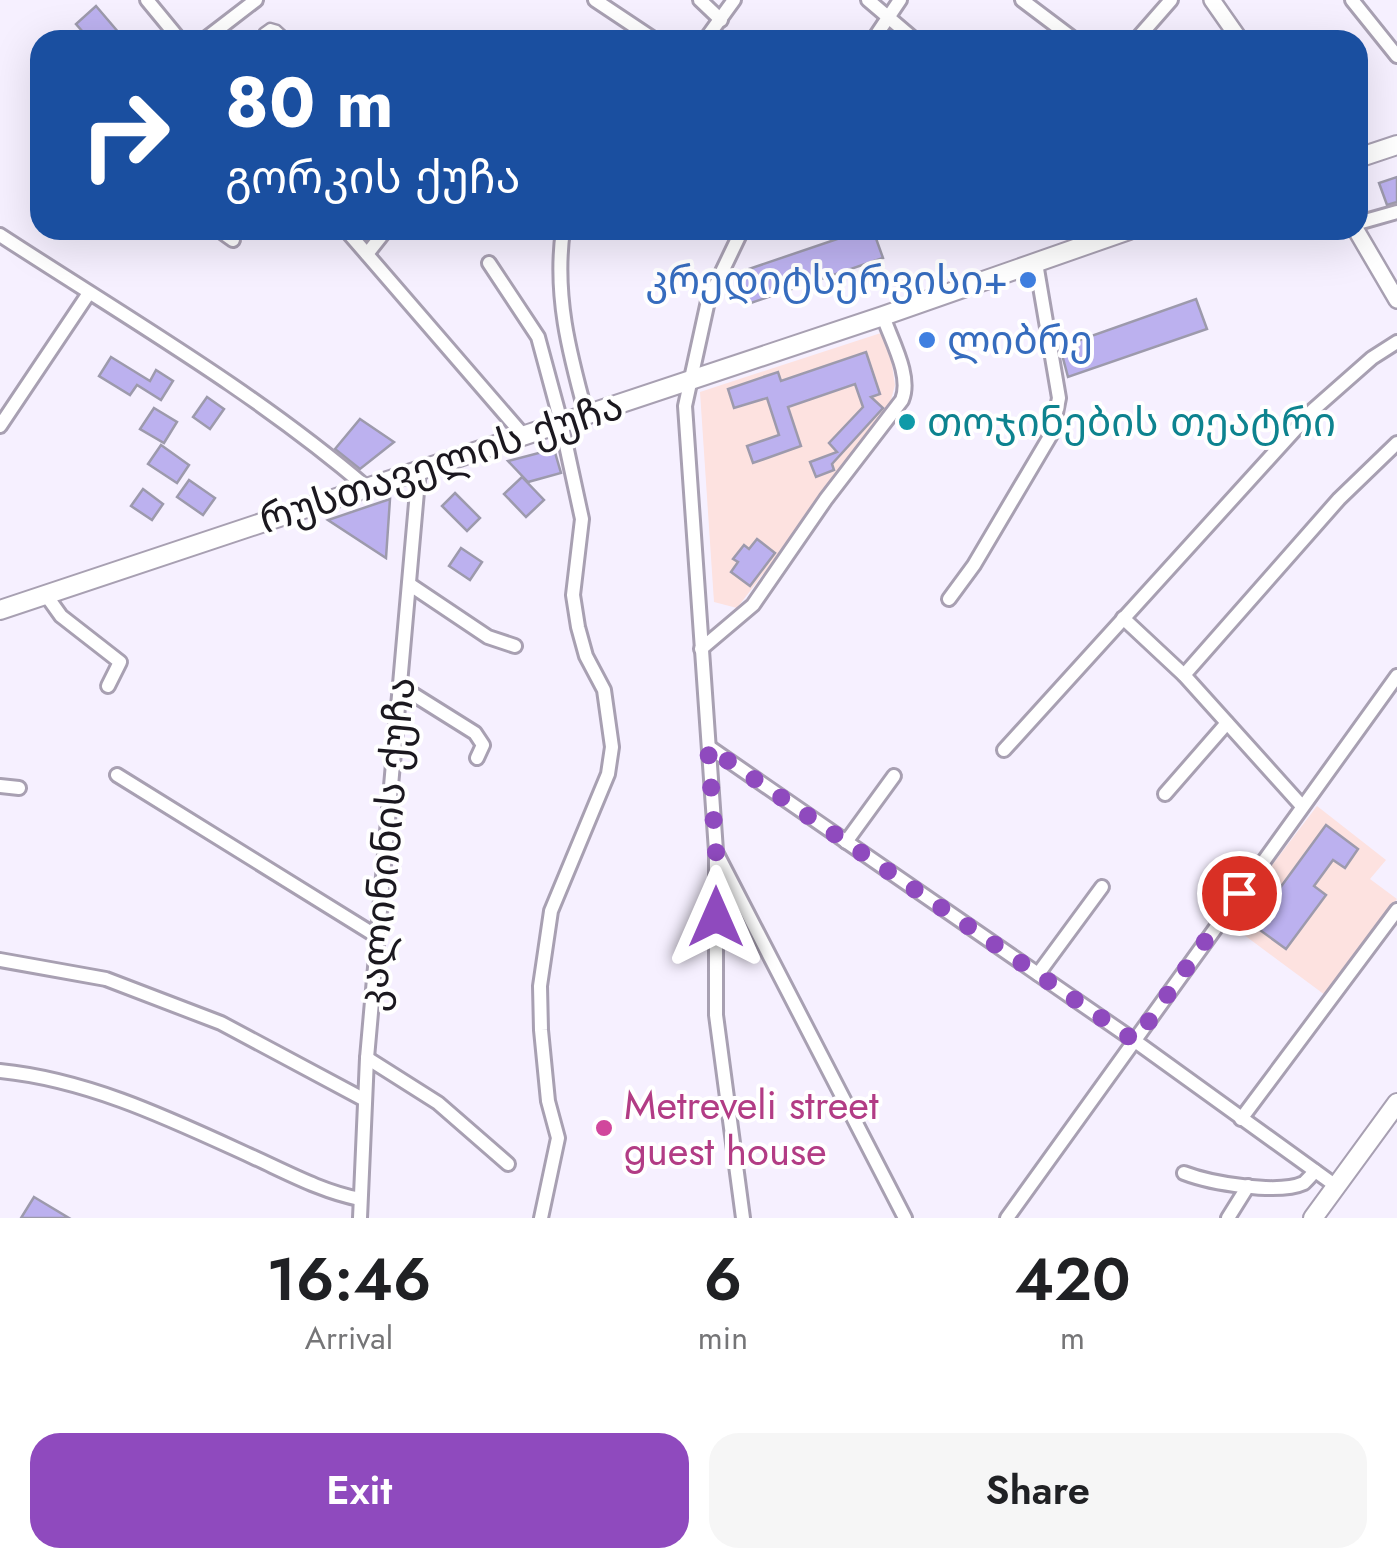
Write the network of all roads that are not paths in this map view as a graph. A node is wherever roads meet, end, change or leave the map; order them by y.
1 (147, 0) edge
2 (256, 0) edge
3 (595, 0) edge
4 (700, 0) edge
5 (734, 0) edge
6 (868, 0) edge
7 (900, 0) edge
8 (1022, 0) edge
9 (1171, 0) edge
10 (1212, 0) edge
11 (1352, 0) edge
12 (888, 18) junction
13 (721, 20) junction
14 (172, 30) edge
15 (217, 30) edge
16 (640, 30) edge
17 (713, 30) edge
18 (880, 30) edge
19 (903, 30) edge
20 (1062, 30) edge
21 (1145, 30) edge
22 (1232, 30) edge
23 (1397, 56) edge
24 (1397, 145) edge
25 (1368, 155) edge
26 (1397, 212) edge
27 (1368, 223) edge
28 (0, 235) edge
29 (357, 240) edge
30 (378, 240) edge
31 (563, 240) edge
32 (737, 240) edge
33 (1097, 240) edge
34 (1364, 240) edge
35 (367, 254) junction
36 (488, 263) dead end
37 (1036, 263) junction
38 (89, 293) junction
39 (1397, 300) edge
40 (884, 316) junction
41 (1397, 342) edge
42 (688, 380) junction
43 (586, 414) junction
44 (561, 422) junction
45 (0, 426) edge
46 (522, 434) junction
47 (1397, 443) edge
48 (418, 470) junction
49 (366, 487) junction
50 (408, 584) junction
51 (46, 594) junction
52 (949, 599) dead end
53 (0, 610) edge
54 (1123, 618) junction
55 (515, 646) dead end
56 (701, 649) junction
57 (1184, 675) junction
58 (1397, 676) edge
59 (108, 686) dead end
60 (400, 686) junction
61 (1227, 722) junction
62 (708, 747) junction
63 (1004, 750) dead end
64 (477, 758) dead end
65 (118, 775) dead end
66 (894, 776) dead end
67 (0, 786) edge
68 (19, 788) dead end
69 (1165, 794) dead end
70 (1302, 805) junction
71 (846, 842) junction
72 (716, 851) junction
73 (1102, 887) dead end
74 (1397, 910) edge
75 (378, 936) junction
76 (0, 960) edge
77 (1038, 974) junction
78 (1135, 1041) junction
79 (367, 1058) junction
80 (0, 1071) edge
81 (365, 1100) junction
82 (1397, 1102) edge
83 (1241, 1120) junction
84 (508, 1164) dead end
85 (1315, 1171) junction
86 (1184, 1173) dead end
87 (1248, 1186) junction
88 (1336, 1186) junction
89 (360, 1200) junction
90 (1315, 1217) edge
91 (360, 1218) edge
92 (540, 1218) edge
93 (743, 1218) edge
94 (905, 1218) edge
95 (1007, 1218) edge
96 (1228, 1218) edge

1 - 14 street
2 - 15 street
3 - 16 street
4 - 13 street
5 - 13 street
6 - 12 street
7 - 12 street
8 - 20 street
9 - 21 street
10 - 22 street
11 - 23 street
12 - 18 street
12 - 19 street
13 - 17 street
24 - 25 main road
26 - 27 street
28 - 38 street
29 - 35 street
30 - 35 street
31 - 43 street
32 - 42 street
33 - 37 main road, რუსთაველის ქუჩა
34 - 39 street
35 - 46 street
36 - 44 street
37 - 40 main road, რუსთაველის ქუჩა
37 - 52 street
38 - 45 street
38 - 49 street
40 - 42 main road, რუსთაველის ქუჩა
40 - 56 street
41 - 54 street
42 - 43 main road, რუსთაველის ქუჩა
42 - 56 street
43 - 44 main road, რუსთაველის ქუჩა
44 - 46 main road, რუსთაველის ქუჩა
44 - 92 street
46 - 48 main road, რუსთაველის ქუჩა
47 - 57 street
48 - 49 main road, რუსთაველის ქუჩა
48 - 50 street, კალინინის ქუჩა
49 - 51 main road, რუსთაველის ქუჩა
50 - 55 street
50 - 60 street, კალინინის ქუჩა
51 - 53 main road, რუსთაველის ქუჩა
51 - 59 street
54 - 57 street
54 - 63 street
56 - 62 street
57 - 61 street
58 - 70 street
60 - 64 street
60 - 75 street, კალინინის ქუჩა
61 - 69 street
61 - 70 street
62 - 71 street
62 - 72 street
65 - 75 street
66 - 71 street
67 - 68 street
70 - 78 street
71 - 77 street
72 - 93 street
72 - 94 street
73 - 77 street
74 - 83 street
75 - 79 street, კალინინის ქუჩა
76 - 81 street
77 - 78 street
78 - 83 street
78 - 95 street
79 - 81 street, კალინინის ქუჩა
79 - 84 street
80 - 89 street
81 - 89 street, კალინინის ქუჩა
82 - 88 main road
83 - 85 street
85 - 87 street
85 - 88 street
86 - 87 street
87 - 96 street
88 - 90 main road
89 - 91 street, კალინინის ქუჩა

